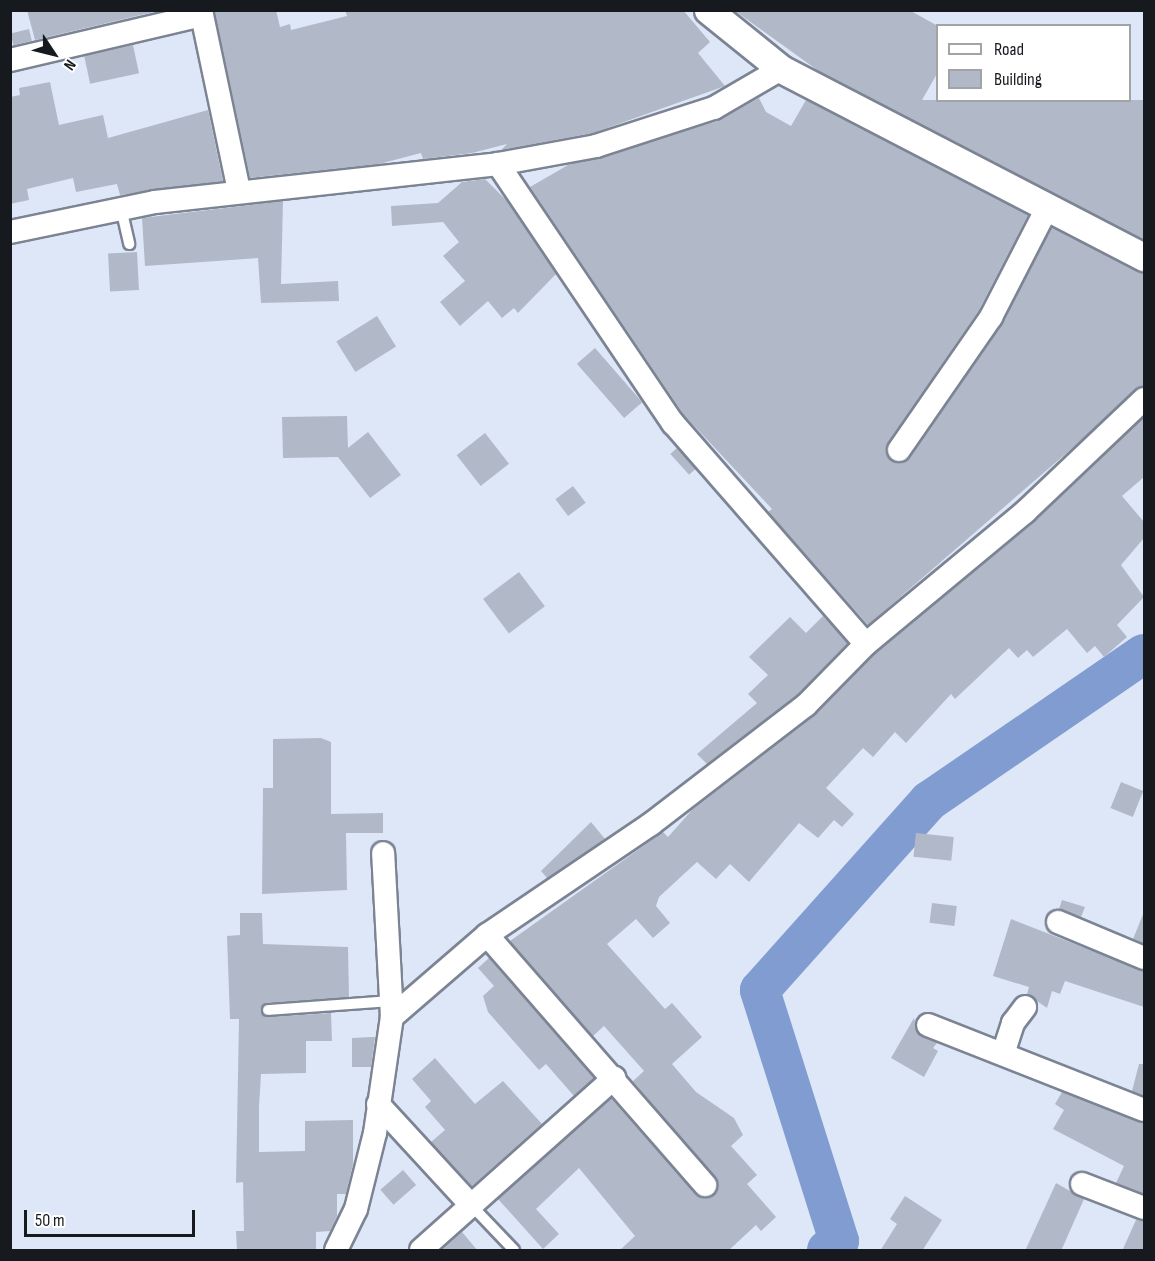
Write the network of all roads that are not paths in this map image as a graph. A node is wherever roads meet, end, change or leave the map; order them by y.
1 (708, 10) edge
2 (211, 13) edge
3 (10, 60) edge
4 (782, 69) junction
5 (498, 164) junction
6 (239, 191) junction
7 (121, 208) junction
8 (1046, 210) junction
9 (10, 232) edge
10 (129, 244) dead end
11 (1144, 258) edge
12 (1144, 399) edge
13 (898, 450) dead end
14 (866, 644) junction
15 (383, 853) dead end
16 (1058, 922) dead end
17 (487, 935) junction
18 (1144, 958) edge
19 (1025, 1007) dead end
20 (391, 1009) junction
21 (268, 1010) dead end
22 (928, 1025) dead end
23 (1003, 1054) junction
24 (614, 1078) junction
25 (378, 1104) junction
26 (1144, 1110) edge
27 (1082, 1184) dead end
28 (705, 1185) dead end
29 (469, 1203) junction
30 (1144, 1208) edge
31 (336, 1251) edge
32 (420, 1251) edge
33 (514, 1251) edge

1 - 4 street
2 - 3 street
2 - 6 street
4 - 5 street
4 - 8 street
5 - 6 street
5 - 14 street
6 - 7 street
7 - 9 street
7 - 10 lane
8 - 11 street
8 - 13 street
12 - 14 street
14 - 17 street
15 - 20 street
16 - 18 street
17 - 20 street
17 - 24 street
19 - 23 street
20 - 21 lane
20 - 25 street
22 - 23 street
23 - 26 street
24 - 28 street
24 - 29 street
25 - 29 street
25 - 31 street
27 - 30 street
29 - 32 street
29 - 33 lane

